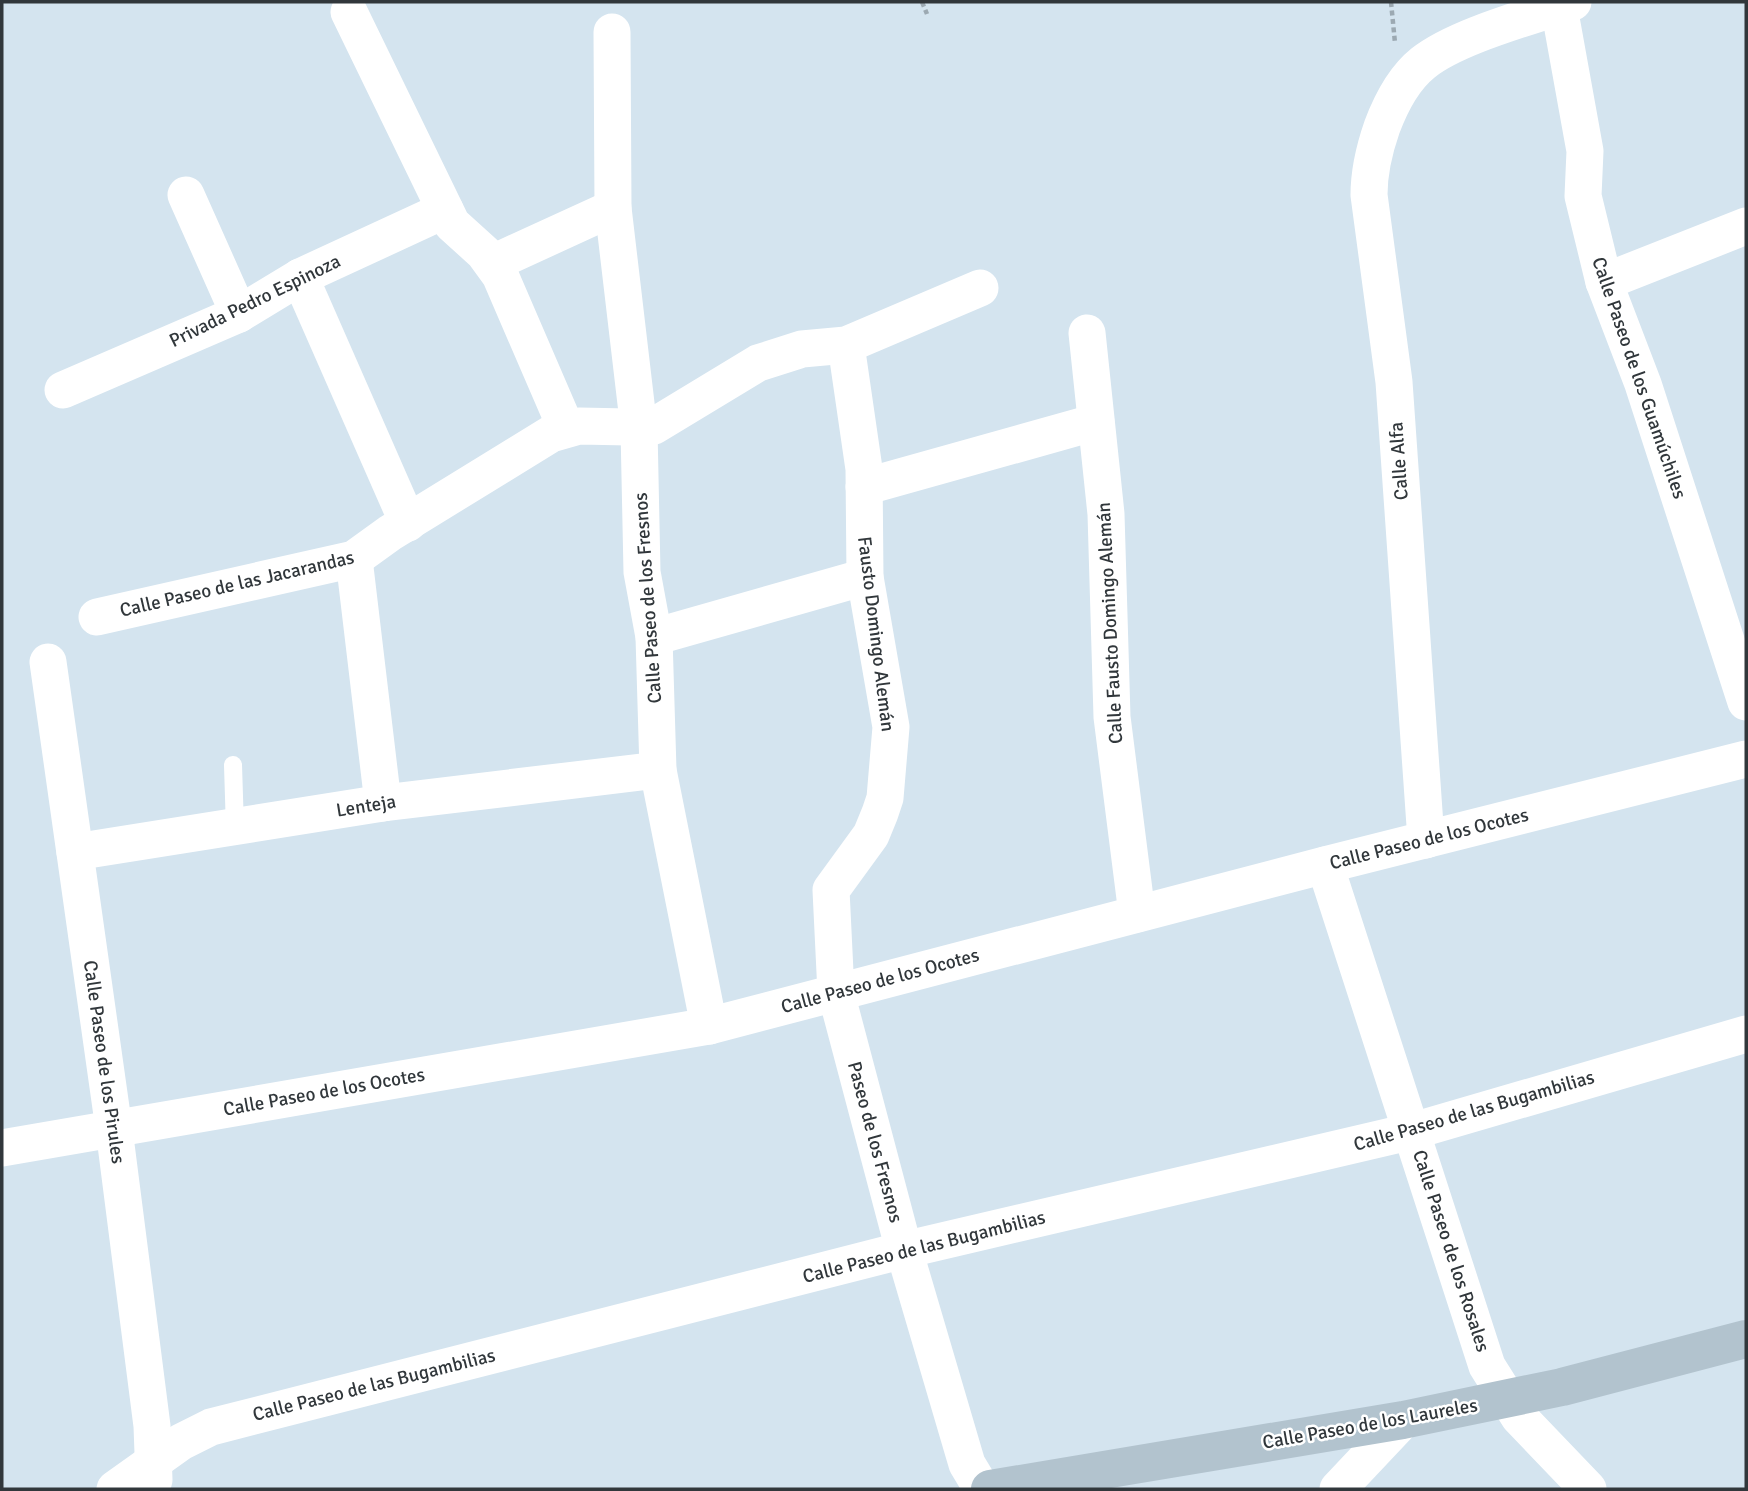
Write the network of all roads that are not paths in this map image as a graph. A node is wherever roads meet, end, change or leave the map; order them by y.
1 (1566, 4) edge
2 (349, 12) dead end
3 (612, 32) dead end
4 (186, 195) dead end
5 (613, 208) junction
6 (445, 210) junction
7 (1746, 226) edge
8 (493, 263) junction
9 (300, 277) junction
10 (1604, 282) junction
11 (981, 288) dead end
12 (239, 314) junction
13 (1087, 333) dead end
14 (846, 345) junction
15 (63, 390) dead end
16 (1096, 422) junction
17 (566, 428) junction
18 (639, 429) junction
19 (864, 487) junction
20 (408, 523) junction
21 (354, 559) junction
22 (865, 577) junction
23 (97, 617) dead end
24 (654, 638) junction
25 (48, 662) dead end
26 (1746, 702) edge
27 (1746, 759) edge
28 (233, 765) dead end
29 (658, 770) junction
30 (383, 803) junction
31 (235, 829) junction
32 (1426, 840) junction
33 (75, 852) junction
34 (1325, 864) junction
35 (1137, 914) junction
36 (836, 993) junction
37 (709, 1026) junction
38 (1746, 1034) edge
39 (114, 1129) junction
40 (1413, 1131) junction
41 (2, 1148) edge
42 (904, 1250) junction
43 (1746, 1339) edge
44 (1506, 1399) junction
45 (1403, 1420) junction
46 (154, 1476) edge
47 (115, 1489) edge
48 (982, 1489) edge
49 (990, 1489) edge
50 (1338, 1489) edge
51 (1588, 1489) edge

1 - 10 street, Calle Paseo de los Guamúchiles
1 - 32 street, Calle Alfa
2 - 6 street
3 - 5 street, Calle Paseo de los Fresnos
4 - 12 street
5 - 8 street
5 - 18 street, Calle Paseo de los Fresnos
6 - 8 street
6 - 9 street, Privada Pedro Espinoza
7 - 10 street
8 - 17 street
9 - 12 street, Privada Pedro Espinoza
9 - 20 street
10 - 26 street, Calle Paseo de los Guamúchiles
11 - 14 street, Calle Paseo de las Jacarandas
12 - 15 street, Privada Pedro Espinoza
13 - 16 street, Calle Fausto Domingo Alemán
14 - 18 street, Calle Paseo de las Jacarandas
14 - 19 street, Fausto Domingo Alemán
16 - 19 street
16 - 35 street, Calle Fausto Domingo Alemán
17 - 18 street, Calle Paseo de las Jacarandas
17 - 20 street, Calle Paseo de las Jacarandas
18 - 24 street, Calle Paseo de los Fresnos
19 - 22 street, Fausto Domingo Alemán
20 - 21 street, Calle Paseo de las Jacarandas
21 - 23 street, Calle Paseo de las Jacarandas
21 - 30 street
22 - 24 street
22 - 36 street, Fausto Domingo Alemán
24 - 29 street, Calle Paseo de los Fresnos
25 - 33 street, Calle Paseo de los Pirules
27 - 32 street, Calle Paseo de los Ocotes
28 - 31 lane
29 - 30 street, Lenteja
29 - 37 street, Calle Paseo de los Fresnos
30 - 31 street, Lenteja
31 - 33 street, Lenteja
32 - 34 street, Calle Paseo de los Ocotes
33 - 39 street, Calle Paseo de los Pirules
34 - 35 street, Calle Paseo de los Ocotes
34 - 40 street, Calle Paseo de los Rosales
35 - 36 street, Calle Paseo de los Ocotes
36 - 37 street, Calle Paseo de los Ocotes
36 - 42 street, Paseo de los Fresnos
37 - 39 street, Calle Paseo de los Ocotes
38 - 40 street, Calle Paseo de las Bugambilias
39 - 41 street, Calle Paseo de los Ocotes
39 - 46 street, Calle Paseo de los Pirules
40 - 42 street, Calle Paseo de las Bugambilias
40 - 44 street, Calle Paseo de los Rosales
42 - 46 street, Calle Paseo de las Bugambilias
42 - 48 street, Paseo de los Fresnos
43 - 44 street, Calle Paseo de los Laureles
44 - 45 street, Calle Paseo de los Laureles
44 - 51 street, Calle Paseo de los Rosales
45 - 49 street, Calle Paseo de los Laureles
45 - 50 street
46 - 47 street, Calle Paseo de las Bugambilias

